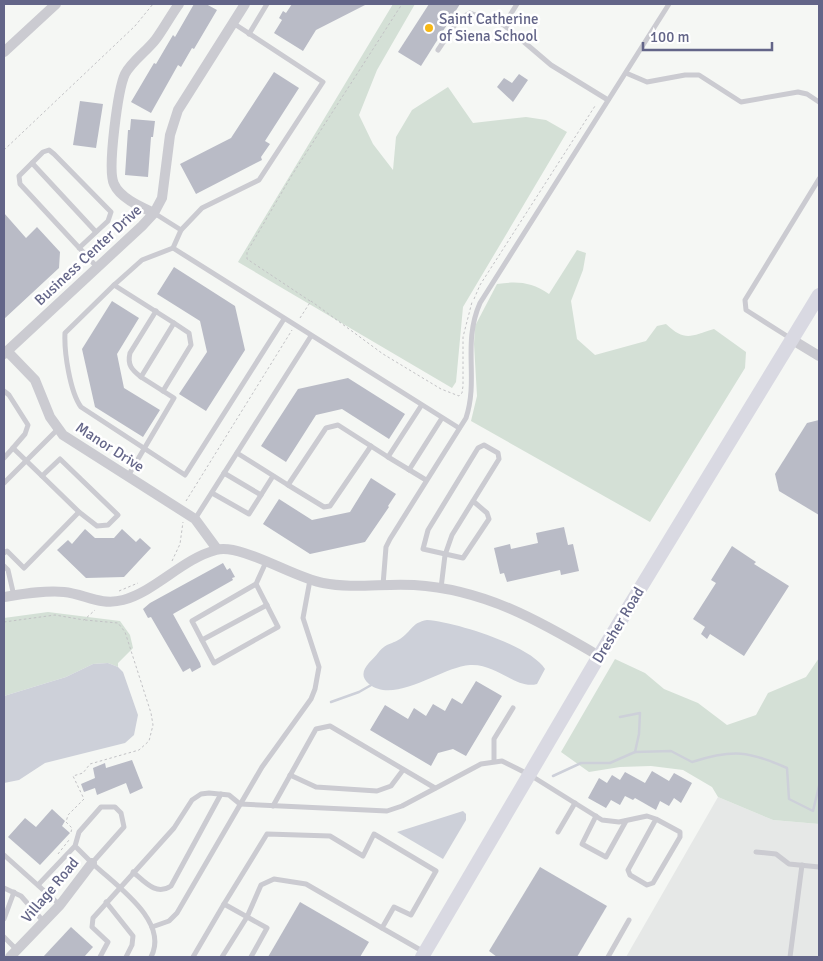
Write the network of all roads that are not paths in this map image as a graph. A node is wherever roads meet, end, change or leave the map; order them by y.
1 (56, 4) edge
2 (179, 4) edge
3 (245, 4) edge
4 (267, 4) edge
5 (517, 4) edge
6 (669, 4) edge
7 (233, 23) junction
8 (504, 25) junction
9 (249, 34) junction
10 (438, 50) dead end
11 (4, 52) edge
12 (626, 73) junction
13 (608, 100) junction
14 (819, 102) edge
15 (32, 163) junction
16 (819, 179) edge
17 (154, 213) junction
18 (181, 230) junction
19 (96, 232) junction
20 (79, 248) junction
21 (173, 248) junction
22 (97, 268) junction
23 (114, 285) junction
24 (819, 295) edge
25 (156, 312) junction
26 (284, 319) junction
27 (174, 323) junction
28 (311, 336) junction
29 (791, 339) junction
30 (5, 351) edge
31 (819, 356) edge
32 (141, 377) junction
33 (4, 391) edge
34 (163, 391) junction
35 (421, 406) junction
36 (442, 418) junction
37 (459, 428) junction
38 (58, 429) junction
39 (371, 446) junction
40 (13, 448) junction
41 (145, 450) junction
42 (237, 453) junction
43 (388, 457) junction
44 (4, 458) edge
45 (26, 461) junction
46 (409, 470) junction
47 (224, 473) junction
48 (42, 476) junction
49 (273, 476) junction
50 (128, 477) junction
51 (426, 480) junction
52 (4, 483) edge
53 (288, 485) junction
54 (212, 493) junction
55 (261, 495) junction
56 (473, 501) junction
57 (79, 512) junction
58 (191, 516) junction
59 (217, 550) junction
60 (4, 553) edge
61 (444, 556) junction
62 (266, 562) junction
63 (4, 566) edge
64 (310, 580) junction
65 (256, 584) junction
66 (383, 585) junction
67 (441, 588) junction
68 (9, 596) edge
69 (267, 605) junction
70 (202, 640) junction
71 (599, 656) junction
72 (513, 708) dead end
73 (494, 761) junction
74 (403, 770) junction
75 (290, 775) junction
76 (530, 775) junction
77 (435, 788) junction
78 (221, 794) junction
79 (574, 803) junction
80 (240, 804) junction
81 (273, 806) junction
82 (596, 816) junction
83 (656, 820) junction
84 (626, 821) junction
85 (558, 832) dead end
86 (75, 846) junction
87 (756, 852) dead end
88 (4, 855) edge
89 (92, 863) junction
90 (802, 865) junction
91 (819, 867) edge
92 (133, 872) junction
93 (38, 885) junction
94 (4, 888) edge
95 (119, 888) junction
96 (14, 892) junction
97 (106, 902) junction
98 (224, 904) junction
99 (60, 905) junction
100 (247, 917) junction
101 (4, 919) edge
102 (629, 920) dead end
103 (44, 922) junction
104 (152, 927) junction
105 (382, 928) junction
106 (4, 937) edge
107 (14, 954) edge
108 (424, 955) edge
109 (100, 957) edge
110 (126, 957) edge
111 (151, 957) edge
112 (193, 957) edge
113 (222, 957) edge
114 (251, 957) edge
115 (608, 957) edge
116 (790, 957) edge

1 - 11 street
2 - 17 street
3 - 7 street, Business Center Drive
4 - 9 lane
5 - 8 lane
6 - 12 lane
7 - 9 lane
7 - 17 street, Business Center Drive
8 - 10 lane
8 - 13 lane
9 - 18 lane
12 - 13 lane
12 - 14 lane
13 - 37 lane
15 - 19 lane
15 - 19 lane
15 - 20 lane
16 - 29 lane
17 - 18 lane
17 - 22 street, Business Center Drive
18 - 21 lane
19 - 20 lane
20 - 22 lane
21 - 23 lane
21 - 26 lane
22 - 30 street, Business Center Drive
23 - 25 lane
23 - 41 lane
24 - 29 main road, Dresher Road
25 - 27 lane
25 - 32 lane
26 - 28 lane
26 - 41 lane
27 - 32 lane
27 - 34 lane
28 - 35 lane
28 - 42 lane
29 - 31 street
29 - 71 main road, Dresher Road
30 - 38 street, Manor Drive
32 - 34 lane
33 - 40 lane
34 - 41 lane
35 - 36 lane
35 - 43 lane
36 - 37 lane
36 - 46 lane
37 - 51 lane
38 - 45 lane
38 - 50 street, Manor Drive
39 - 43 lane
39 - 53 lane
39 - 53 lane
40 - 44 lane
40 - 45 lane
41 - 50 lane
42 - 47 lane
42 - 49 lane
43 - 46 lane
45 - 48 lane
45 - 52 lane
46 - 51 lane
47 - 54 lane
47 - 55 lane
48 - 57 lane
48 - 57 lane
49 - 53 lane
49 - 55 lane
50 - 58 street, Manor Drive
51 - 66 lane
54 - 55 lane
54 - 58 lane
56 - 61 lane
56 - 61 lane
56 - 61 lane
57 - 60 lane
58 - 59 street, Manor Drive
59 - 62 street
59 - 68 street
61 - 67 lane
62 - 64 street
62 - 65 lane
63 - 68 lane
64 - 66 street
64 - 80 lane
65 - 69 lane
65 - 70 lane
66 - 67 street
67 - 71 street
69 - 70 lane
69 - 70 lane
71 - 76 main road, Dresher Road
72 - 73 lane
73 - 76 lane
73 - 77 lane
74 - 75 lane
74 - 75 lane
74 - 77 lane
75 - 81 lane
76 - 79 lane
76 - 108 main road, Dresher Road
77 - 81 lane
78 - 80 lane
78 - 92 lane
78 - 92 lane
79 - 82 lane
79 - 85 lane
80 - 81 lane
80 - 104 lane
82 - 84 lane
82 - 84 lane
83 - 83 lane
83 - 84 lane
86 - 89 lane
86 - 89 lane
86 - 93 lane
87 - 90 lane
88 - 93 lane
89 - 95 lane
89 - 99 street, Village Road
90 - 91 lane
90 - 116 lane
92 - 95 lane
93 - 99 lane
94 - 96 lane
95 - 97 lane
95 - 104 lane
96 - 101 lane
96 - 103 lane
97 - 109 lane
97 - 110 lane
98 - 100 lane
98 - 105 lane
98 - 112 lane
99 - 103 street, Village Road
100 - 105 lane
100 - 113 lane
100 - 114 lane
102 - 115 lane
103 - 107 street, Village Road
104 - 111 lane
105 - 108 lane
106 - 107 lane

